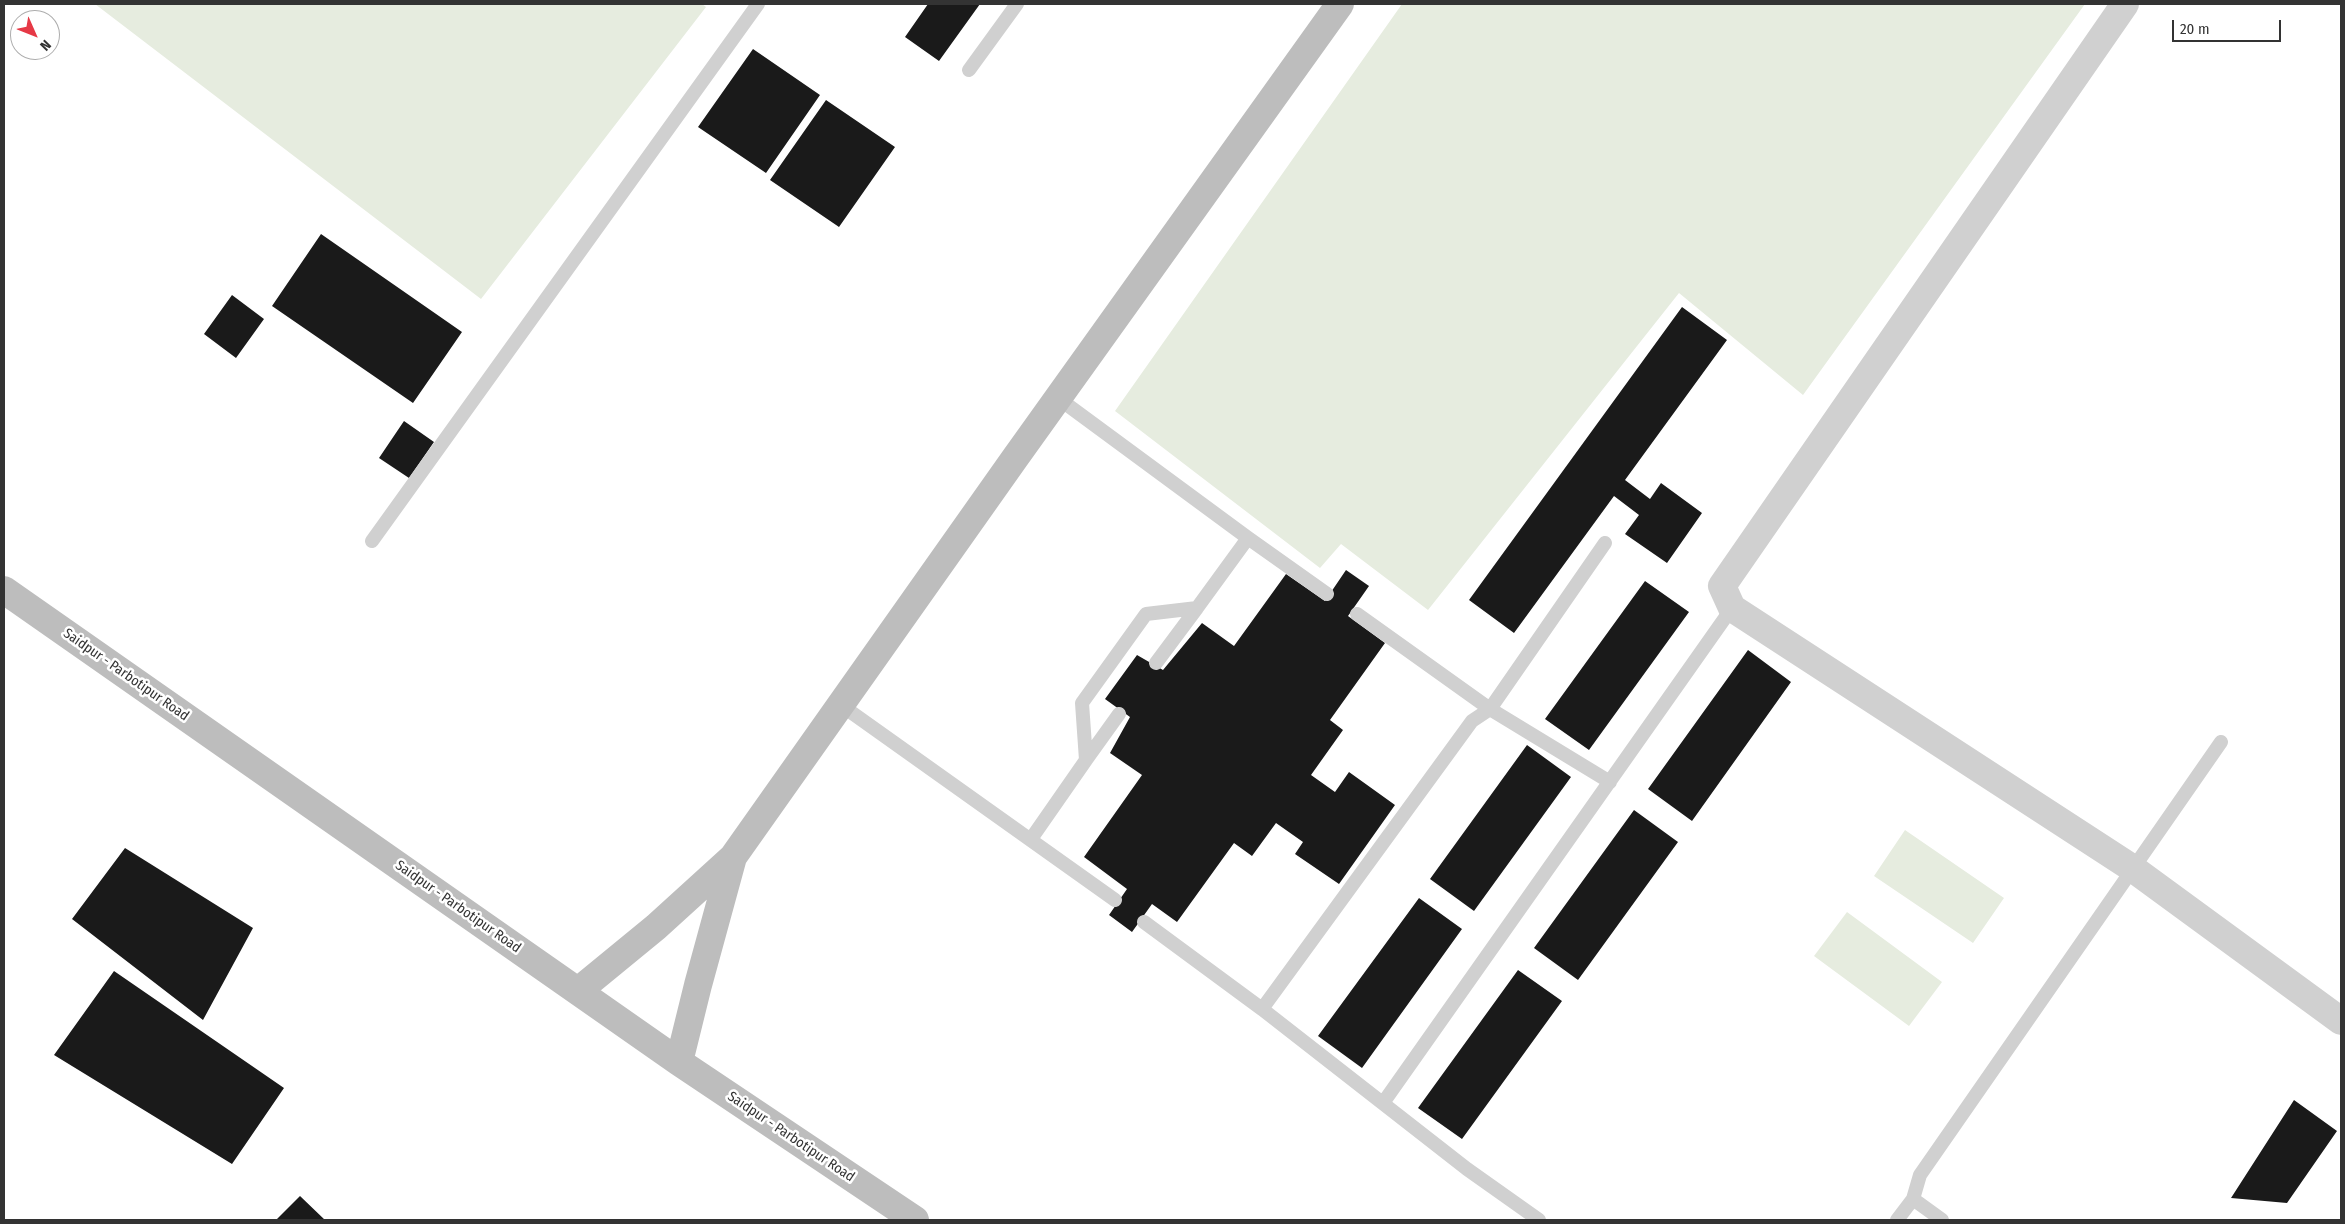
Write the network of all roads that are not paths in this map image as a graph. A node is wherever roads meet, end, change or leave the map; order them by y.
1 (758, 4) edge
2 (1017, 4) edge
3 (1340, 4) edge
4 (2125, 4) edge
5 (969, 70) dead end
6 (1058, 398) junction
7 (1248, 538) junction
8 (372, 541) dead end
9 (1604, 544) dead end
10 (4, 590) edge
11 (1327, 594) dead end
12 (1197, 608) junction
13 (1732, 608) junction
14 (1357, 614) dead end
15 (1156, 663) dead end
16 (841, 705) junction
17 (1490, 709) junction
18 (1119, 714) dead end
19 (2221, 742) dead end
20 (1086, 760) junction
21 (1610, 782) junction
22 (1031, 839) junction
23 (734, 856) junction
24 (2132, 868) junction
25 (1115, 900) dead end
26 (1144, 922) dead end
27 (578, 991) junction
28 (1262, 1009) junction
29 (2341, 1021) edge
30 (679, 1062) junction
31 (1383, 1103) junction
32 (1913, 1199) junction
33 (915, 1220) edge
34 (1539, 1220) edge
35 (1897, 1220) edge
36 (1942, 1220) edge

1 - 8 lane
2 - 5 lane
3 - 6 street
4 - 13 street
6 - 7 lane
6 - 16 street
7 - 11 lane
7 - 12 lane
9 - 17 lane
10 - 27 street, Saidpur - Parbotipur Road
12 - 15 lane
12 - 20 lane
13 - 21 lane
13 - 24 street
14 - 17 lane
16 - 22 lane
16 - 23 street
17 - 21 lane
17 - 28 lane
18 - 20 lane
19 - 24 lane
20 - 22 lane
21 - 31 lane
22 - 25 lane
23 - 27 street
23 - 30 street
24 - 29 street
24 - 32 lane
26 - 28 lane
27 - 30 street, Saidpur - Parbotipur Road
28 - 31 lane
30 - 33 street, Saidpur - Parbotipur Road
31 - 34 lane
32 - 35 lane
32 - 36 lane

